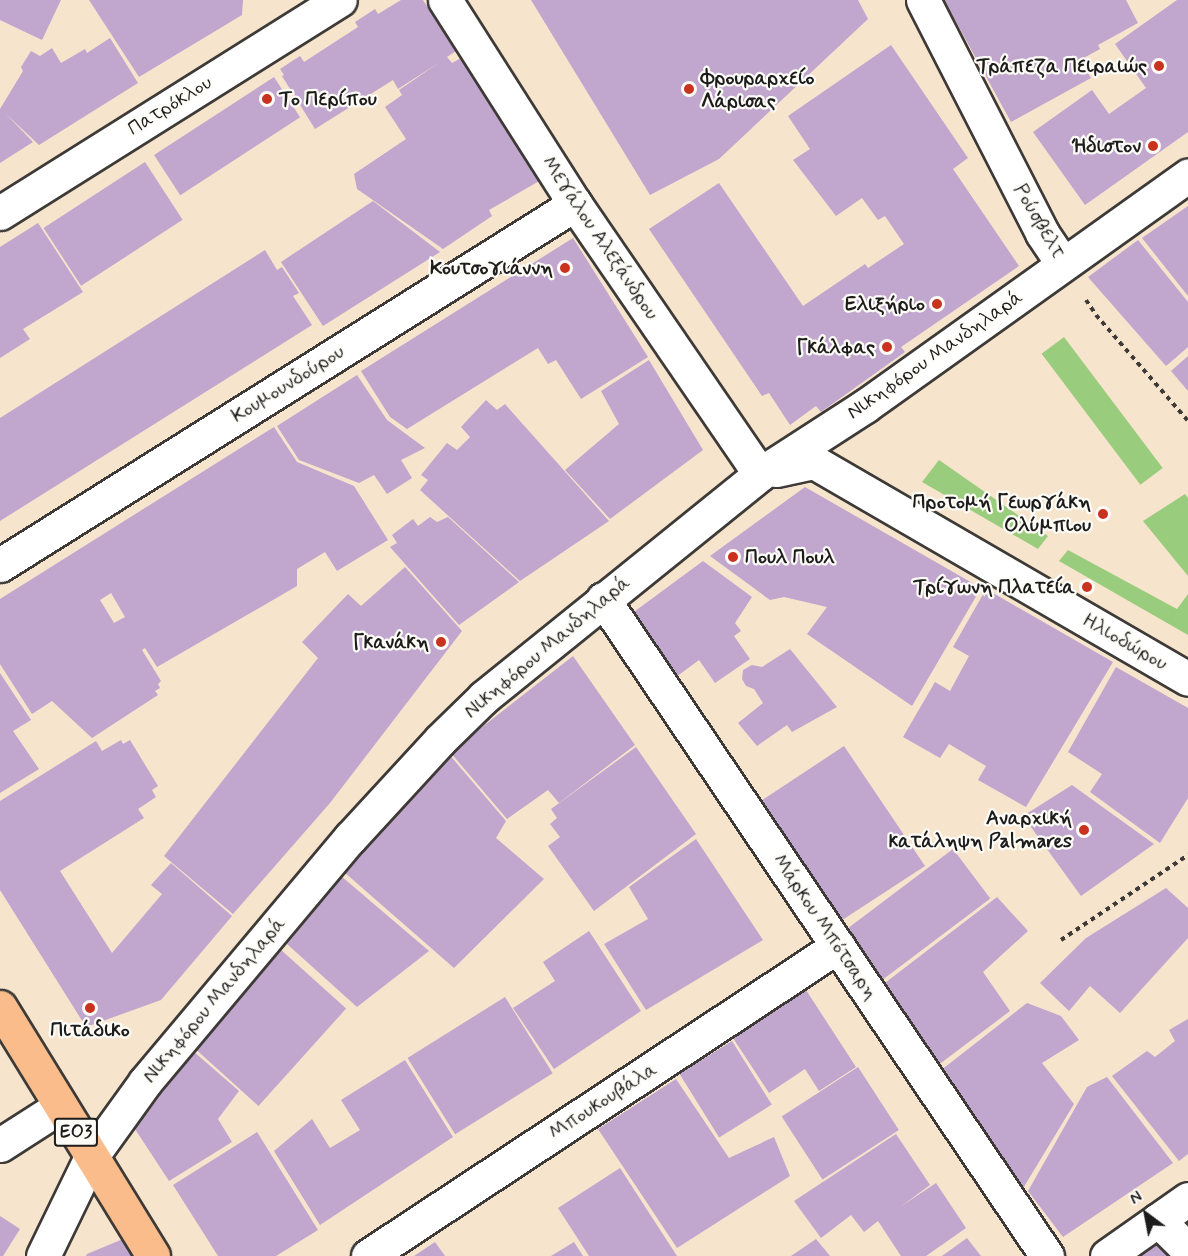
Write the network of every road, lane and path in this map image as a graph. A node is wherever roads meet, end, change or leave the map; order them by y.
1 (340, 0) edge
2 (445, 0) edge
3 (923, 0) edge
4 (1188, 176) edge
5 (575, 204) junction
6 (0, 213) edge
7 (1063, 264) junction
8 (1188, 421) edge
9 (814, 450) junction
10 (760, 474) junction
11 (0, 565) edge
12 (603, 599) junction
13 (1188, 679) edge
14 (1188, 855) edge
15 (1061, 940) dead end
16 (838, 946) junction
17 (0, 1007) edge
18 (61, 1106) junction
19 (0, 1145) edge
20 (91, 1156) junction
21 (1188, 1199) edge
22 (1158, 1220) junction
23 (1188, 1250) edge
24 (43, 1256) edge
25 (153, 1256) edge
26 (368, 1256) edge
27 (1047, 1256) edge
28 (1107, 1256) edge

1 - 6 street, Πατρόκλου
2 - 5 street, Μεγάλου Αλεξάνδρου
3 - 7 street, Ρούσβελτ
4 - 7 street, Νικηφόρου Μανδηλαρά
5 - 10 street, Μεγάλου Αλεξάνδρου
5 - 11 street, Κουμουνδούρου
7 - 8 path, Ρούσβελτ
7 - 9 street, Νικηφόρου Μανδηλαρά
9 - 10 street
9 - 13 street, Ηλιοδώρου
10 - 12 street, Νικηφόρου Μανδηλαρά
12 - 16 street, Μάρκου Μπότσαρη
12 - 20 street, Νικηφόρου Μανδηλαρά
14 - 15 path
16 - 26 street, Μπουκουβάλα
16 - 27 street, Μάρκου Μπότσαρη
17 - 18 main road, ΕΟ3
18 - 19 street
18 - 20 main road, ΕΟ3
20 - 24 street, Νικηφόρου Μανδηλαρά
20 - 25 main road, ΕΟ3
21 - 22 street
22 - 23 street
22 - 28 street

